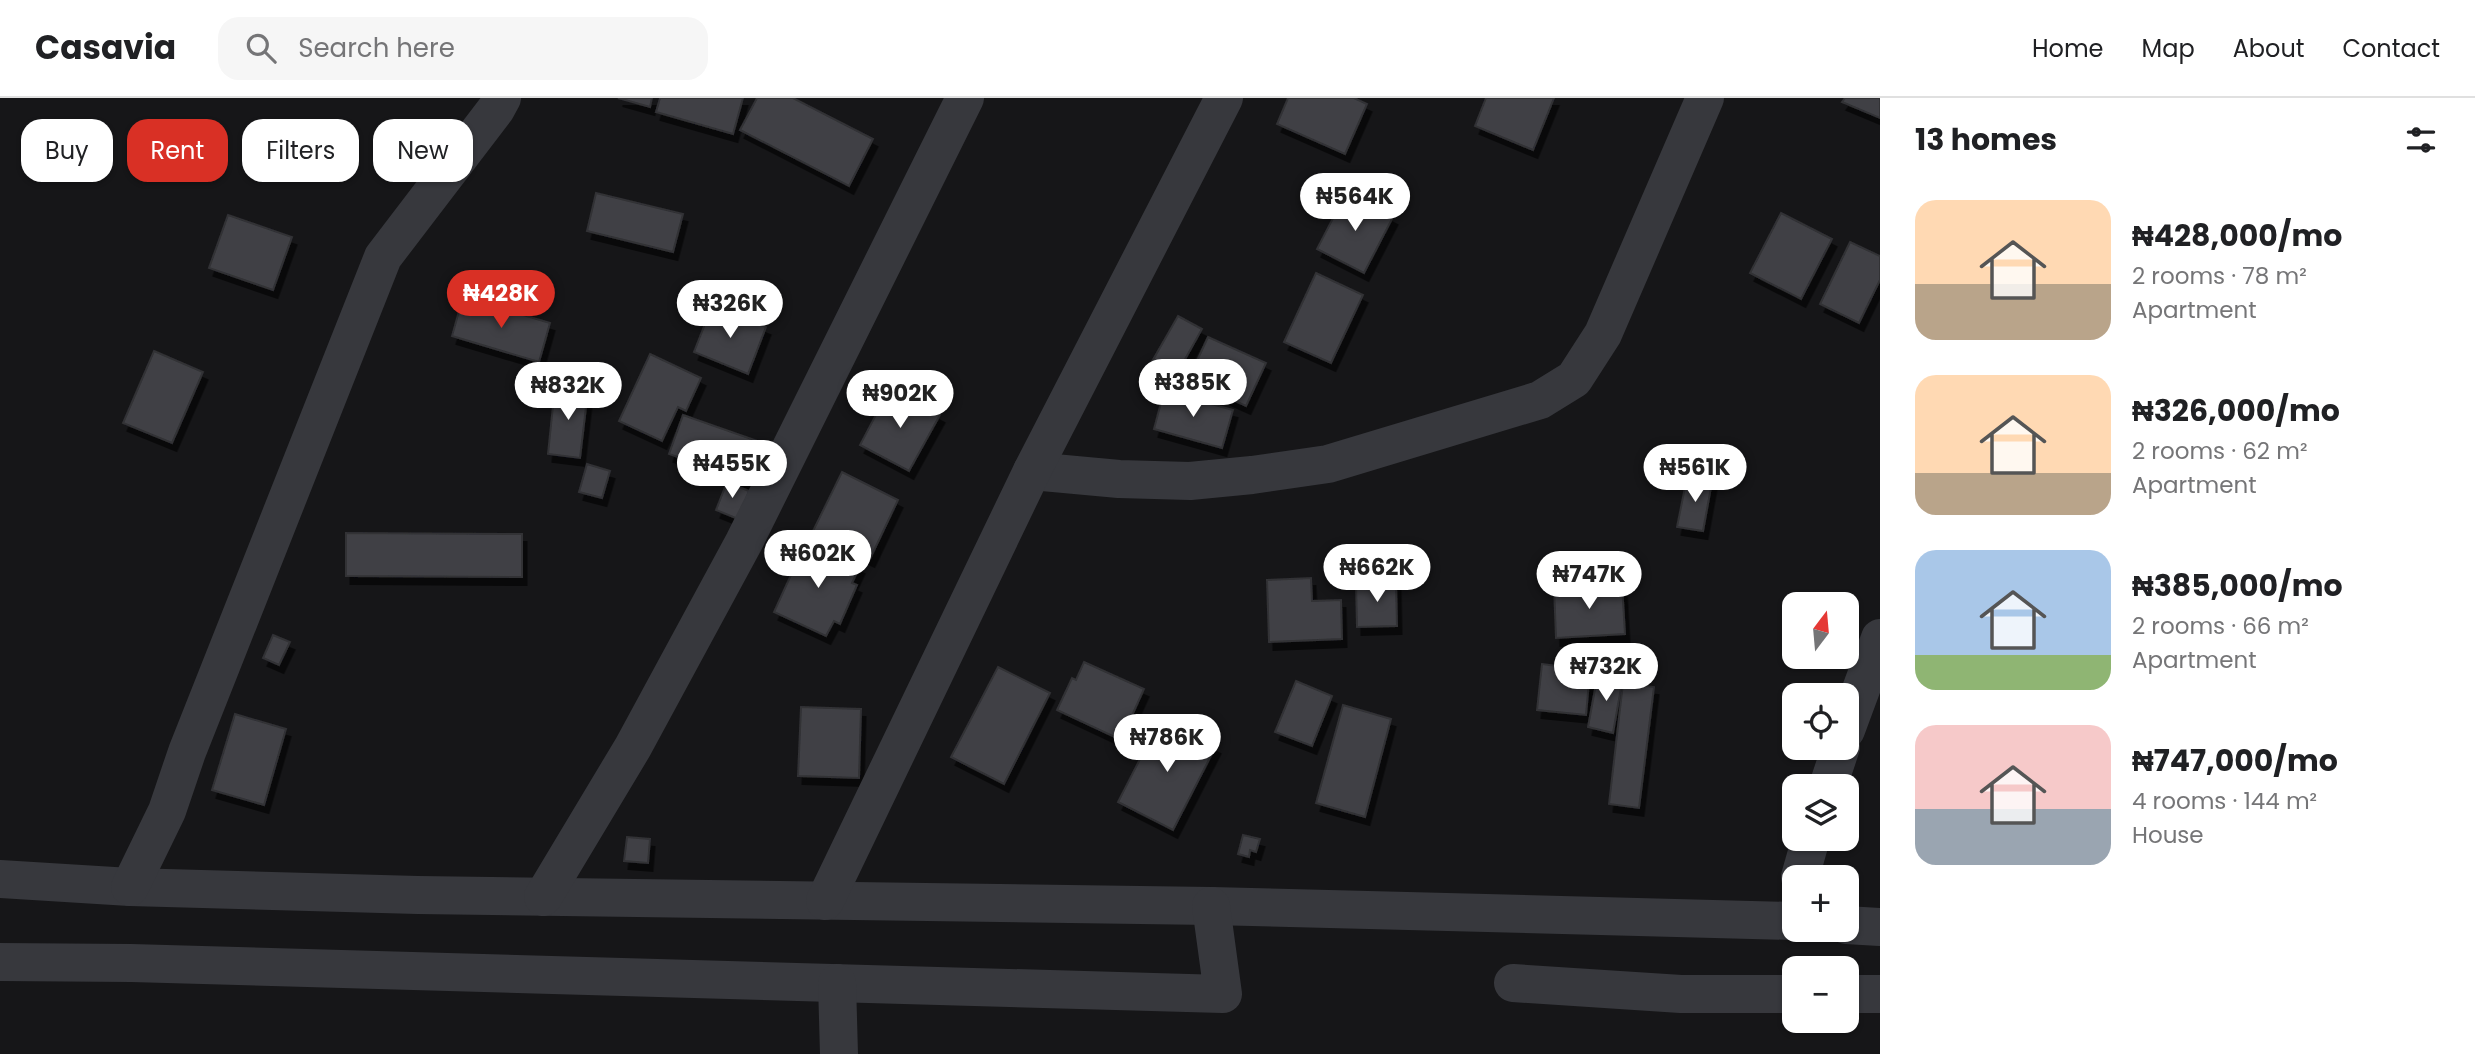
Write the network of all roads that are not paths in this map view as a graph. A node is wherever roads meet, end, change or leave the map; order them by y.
1 (502, 98) edge
2 (965, 98) edge
3 (1224, 98) edge
4 (1705, 98) edge
5 (1032, 471) junction
6 (1880, 638) edge
7 (1859, 695) edge
8 (0, 879) edge
9 (130, 887) junction
10 (543, 897) junction
11 (825, 901) junction
12 (1211, 906) junction
13 (1782, 913) edge
14 (1859, 926) edge
15 (1880, 927) edge
16 (0, 962) edge
17 (837, 983) junction
18 (1513, 983) dead end
19 (1782, 994) edge
20 (1859, 994) edge
21 (1880, 994) edge
22 (839, 1054) edge

1 - 9 street
2 - 10 street
3 - 5 street
4 - 5 street
5 - 11 street
6 - 7 street
8 - 9 street
9 - 10 street
10 - 11 street
11 - 12 street
12 - 13 street
12 - 17 street
14 - 15 street
16 - 17 street
17 - 22 street
18 - 19 street
20 - 21 street

